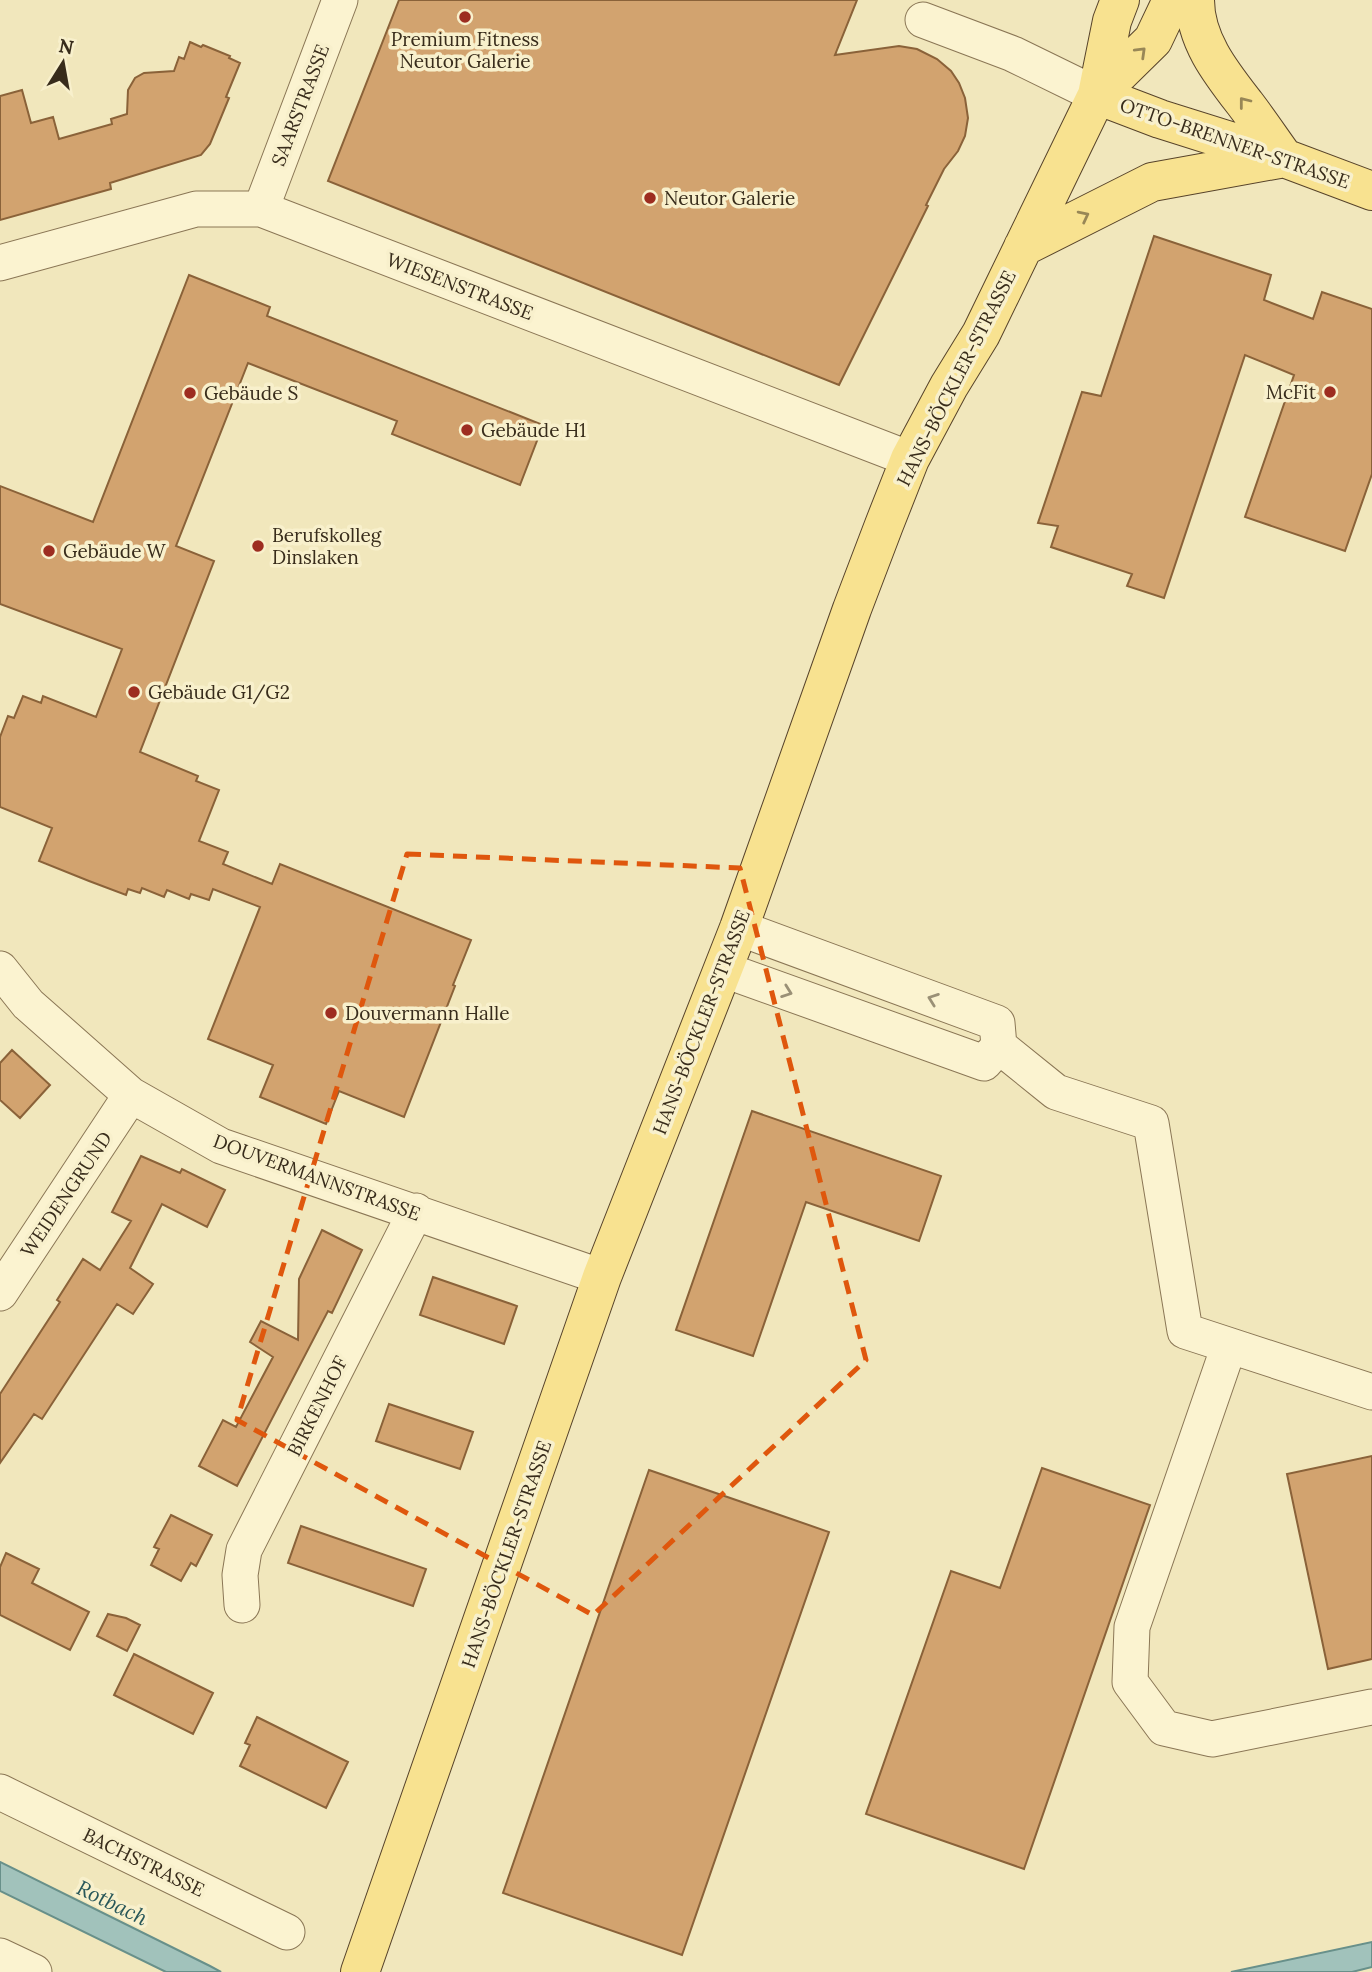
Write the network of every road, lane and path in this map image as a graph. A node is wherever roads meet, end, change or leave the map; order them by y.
1 (340, 0) edge
2 (1120, 0) edge
3 (1172, 0) edge
4 (1195, 0) edge
5 (923, 20) dead end
6 (1097, 95) junction
7 (1284, 158) junction
8 (1372, 191) edge
9 (261, 209) junction
10 (1023, 247) junction
11 (0, 263) edge
12 (910, 459) junction
13 (738, 928) junction
14 (0, 969) edge
15 (722, 969) junction
16 (994, 1044) junction
17 (131, 1095) junction
18 (416, 1212) junction
19 (602, 1277) junction
20 (0, 1293) edge
21 (1229, 1346) junction
22 (1372, 1392) edge
23 (242, 1605) dead end
24 (1372, 1707) edge
25 (0, 1792) edge
26 (287, 1932) dead end
27 (0, 1956) edge
28 (34, 1972) edge
29 (360, 1972) edge

1 - 9 street, SAARSTRASSE
2 - 6 main road, HANS-BÖCKLER-STRASSE
6 -> 3 main road, HANS-BÖCKLER-STRASSE
7 -> 4 main road
5 - 6 street
6 - 7 main road, OTTO-BRENNER-STRASSE
6 - 10 main road, HANS-BÖCKLER-STRASSE
7 - 8 main road, OTTO-BRENNER-STRASSE
10 -> 7 main road
9 - 11 street, WIESENSTRASSE
9 - 12 street, WIESENSTRASSE
10 - 12 main road, HANS-BÖCKLER-STRASSE
12 - 13 main road, HANS-BÖCKLER-STRASSE
13 - 15 main road, HANS-BÖCKLER-STRASSE
16 -> 13 street
14 - 17 street, DOUVERMANNSTRASSE
15 -> 16 street
15 - 19 main road, HANS-BÖCKLER-STRASSE
16 - 21 street
17 - 18 street, DOUVERMANNSTRASSE
17 - 20 street, WEIDENGRUND
18 - 19 street, DOUVERMANNSTRASSE
18 - 23 street, BIRKENHOF
19 - 29 main road, HANS-BÖCKLER-STRASSE
21 - 22 street
21 - 24 street
25 - 26 street, BACHSTRASSE
27 - 28 street

